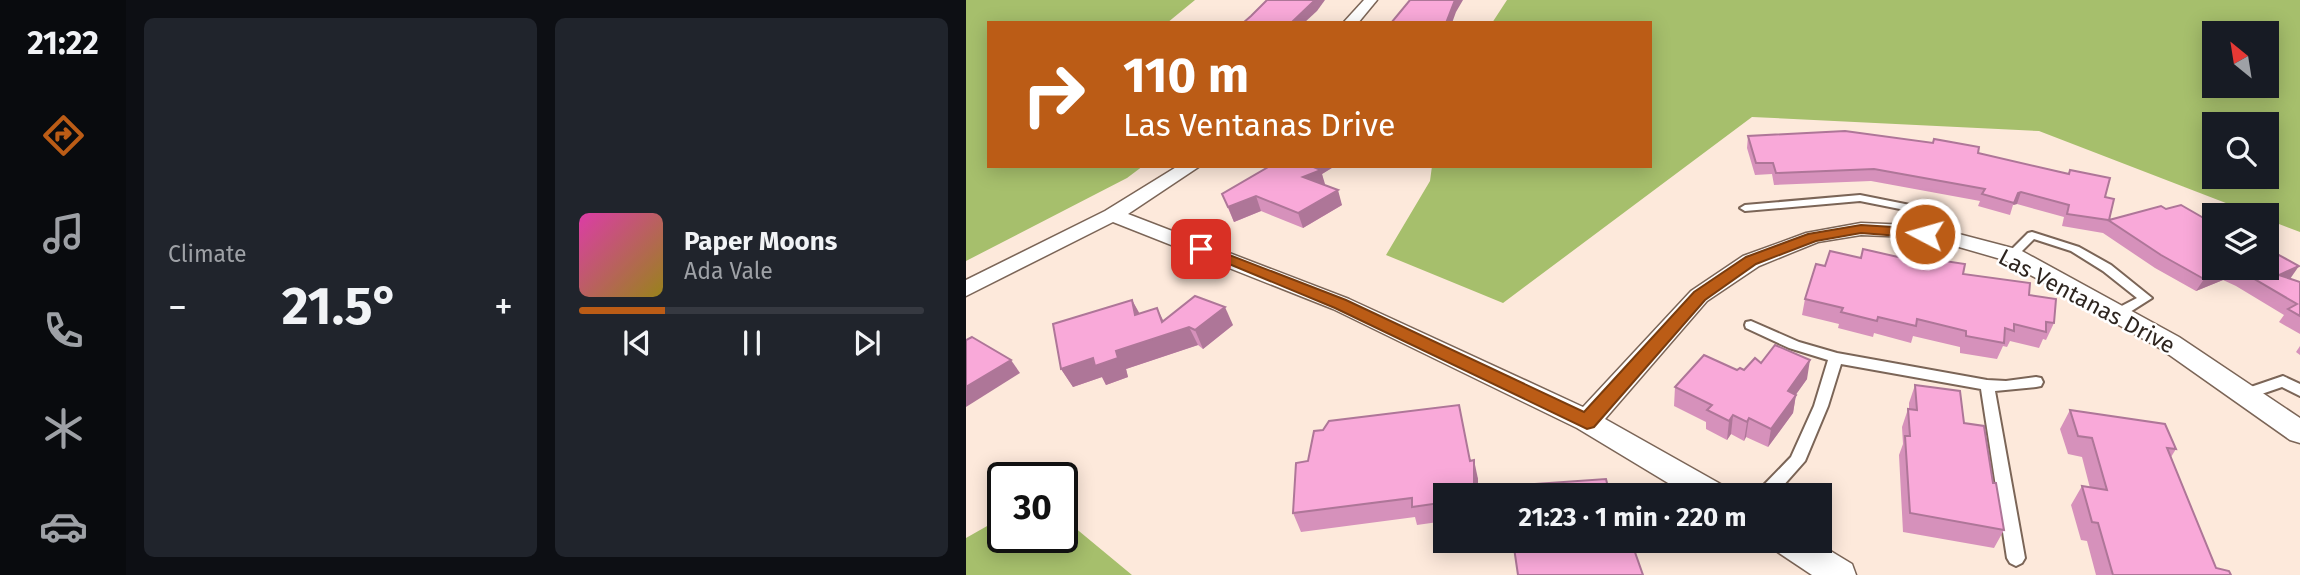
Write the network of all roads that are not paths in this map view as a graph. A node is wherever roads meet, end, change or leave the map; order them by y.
1 (1371, 0) edge
2 (1352, 21) edge
3 (1188, 168) edge
4 (1745, 208) dead end
5 (1112, 215) junction
6 (1925, 234) junction
7 (2012, 256) junction
8 (966, 289) edge
9 (2117, 314) junction
10 (1751, 325) dead end
11 (1836, 358) junction
12 (2036, 382) dead end
13 (1987, 385) junction
14 (2300, 391) edge
15 (2247, 394) junction
16 (1587, 421) junction
17 (2300, 432) edge
18 (1693, 483) edge
19 (1776, 483) edge
20 (1806, 553) edge
21 (2016, 558) dead end
22 (1840, 575) edge

1 - 2 street
3 - 5 street
4 - 6 lane
5 - 8 street
5 - 16 street
6 - 7 street, Las Ventanas Drive
6 - 16 street, Las Ventanas Drive
7 - 9 street, Las Ventanas Drive
7 - 9 lane
9 - 15 street, Las Ventanas Drive
10 - 11 lane
11 - 13 lane
11 - 19 lane
12 - 13 lane
13 - 21 lane
14 - 15 lane
15 - 17 street, Las Ventanas Drive
16 - 18 street
20 - 22 street

